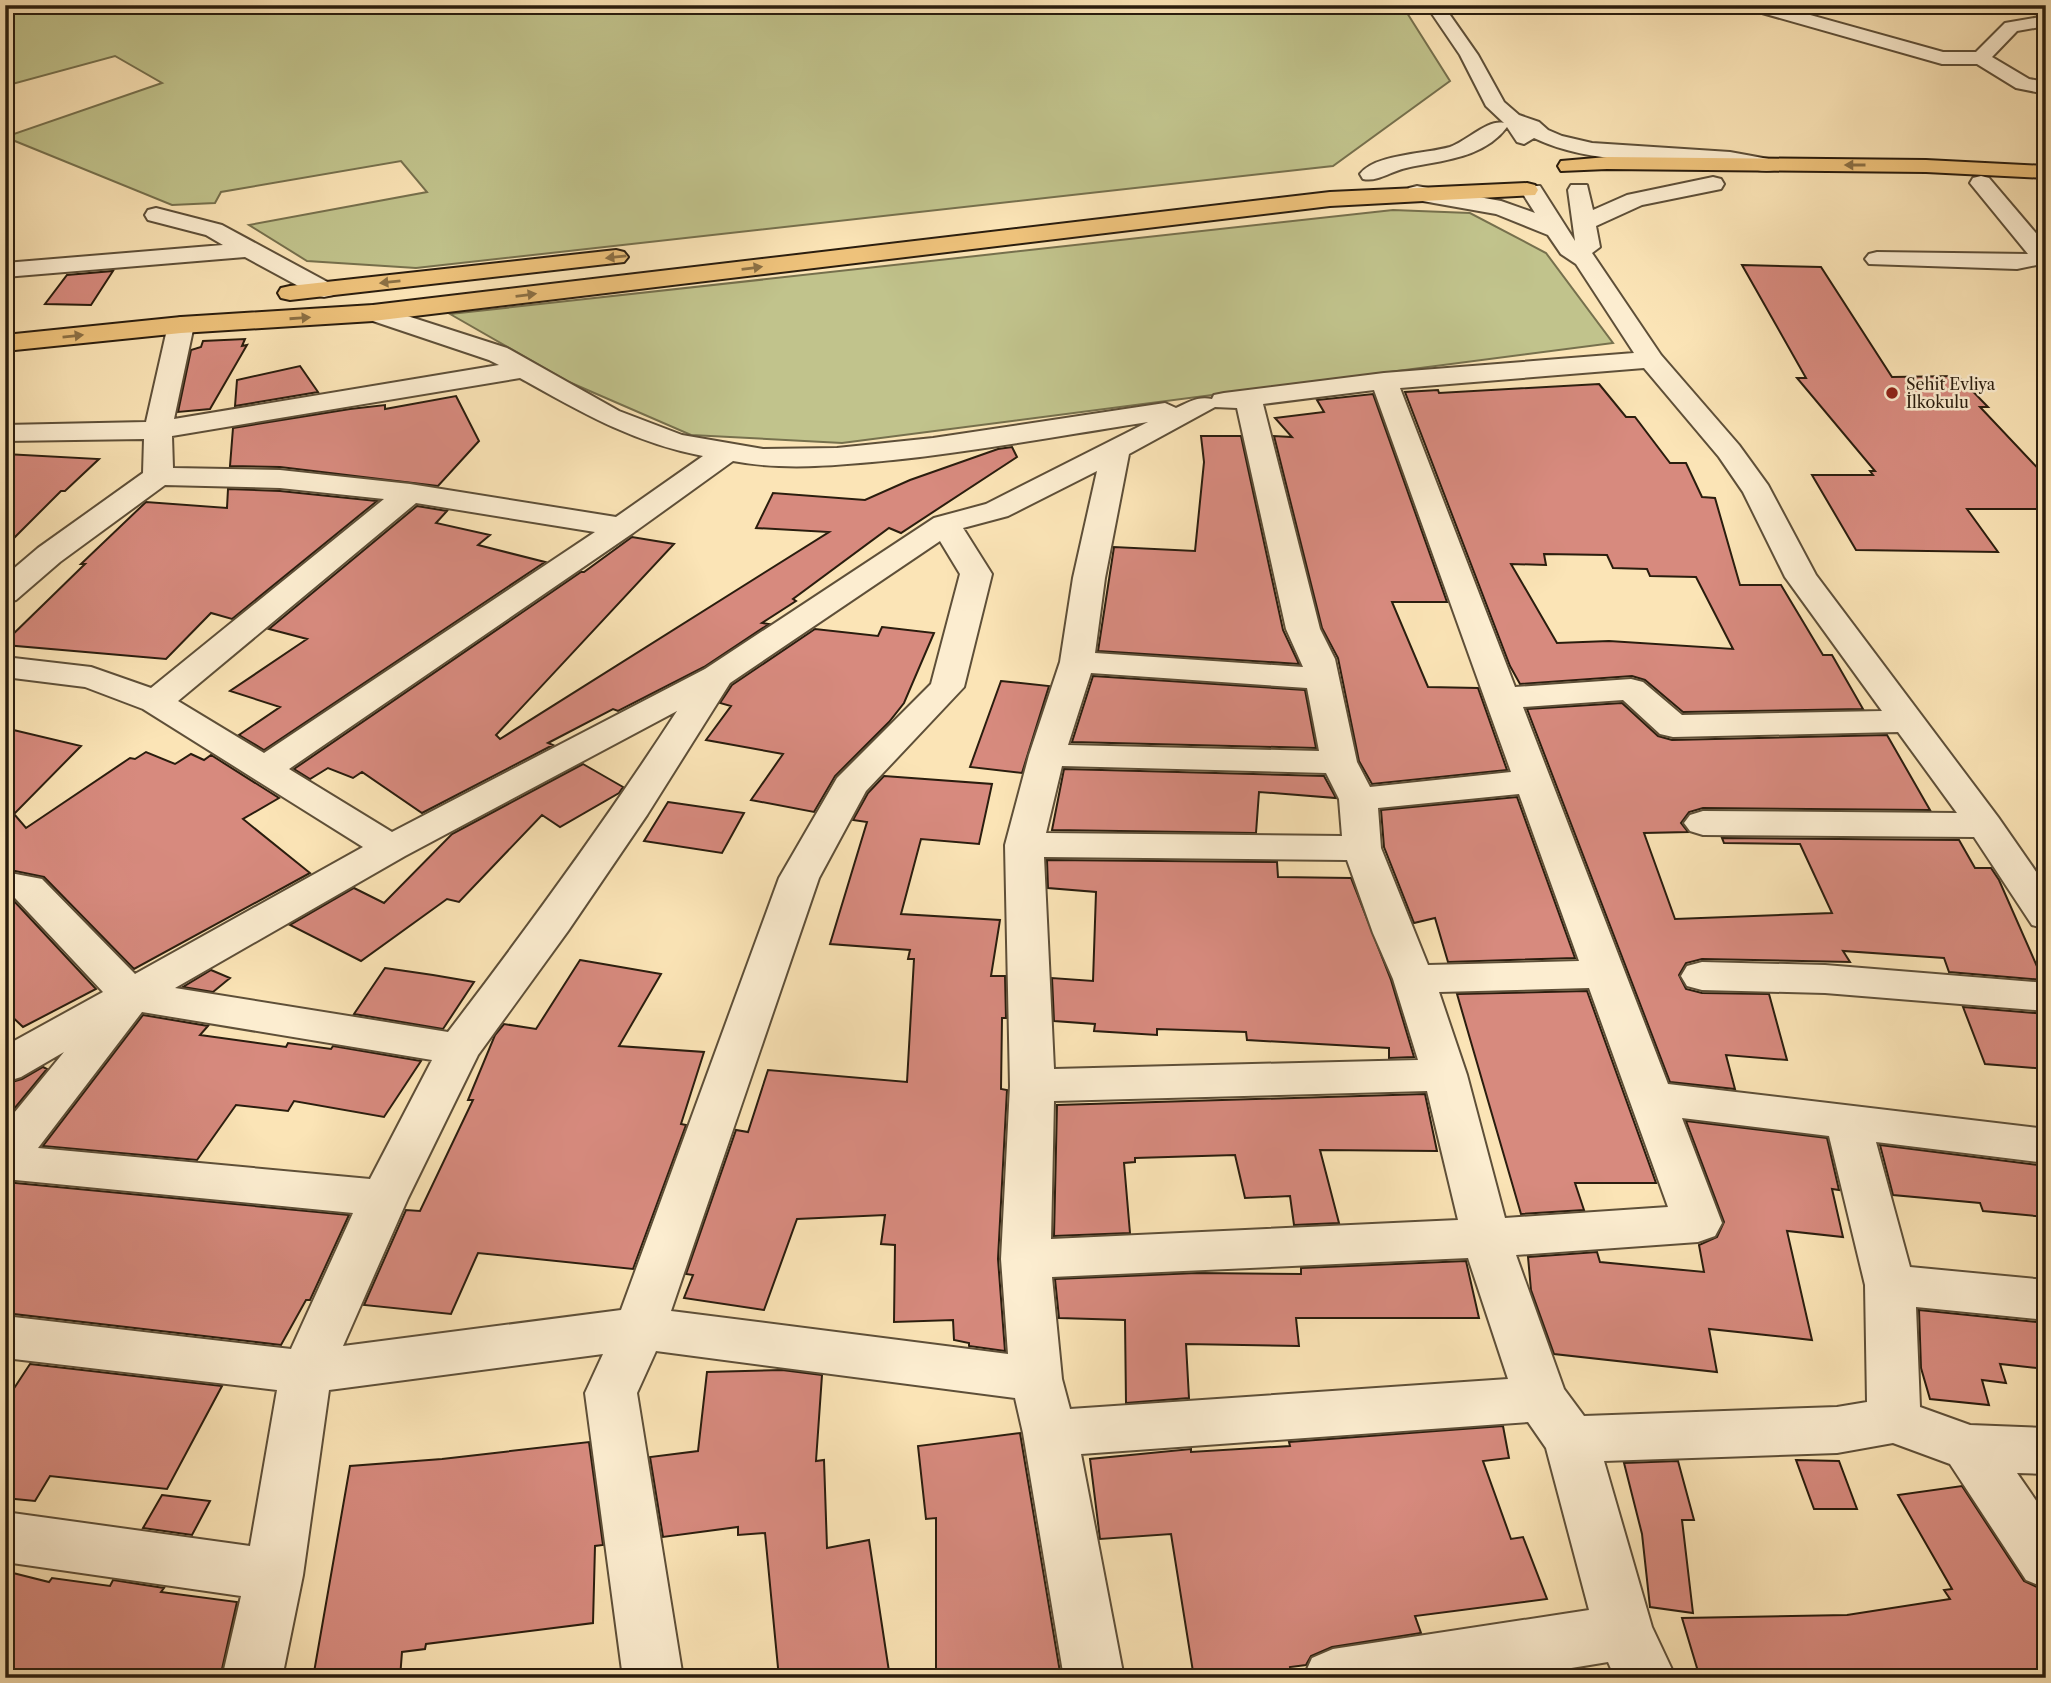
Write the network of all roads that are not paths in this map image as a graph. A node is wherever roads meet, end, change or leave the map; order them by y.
1 (1434, 5) edge
2 (1754, 5) edge
3 (1809, 5) edge
4 (2046, 21) edge
5 (1903, 47) junction
6 (1981, 58) junction
7 (2046, 88) edge
8 (1501, 117) junction
9 (1499, 162) junction
10 (1557, 164) junction
11 (1766, 165) junction
12 (2046, 172) edge
13 (1371, 174) junction
14 (1981, 183) junction
15 (1713, 184) junction
16 (2046, 186) edge
17 (1596, 188) junction
18 (1530, 190) junction
19 (1417, 193) junction
20 (1123, 201) dead end
21 (156, 215) dead end
22 (1584, 223) junction
23 (1557, 230) junction
24 (249, 250) junction
25 (641, 255) dead end
26 (1877, 259) dead end
27 (1585, 260) junction
28 (5, 270) edge
29 (324, 290) junction
30 (269, 295) dead end
31 (227, 299) dead end
32 (373, 313) junction
33 (5, 321) edge
34 (181, 325) junction
35 (5, 343) edge
36 (1651, 360) junction
37 (525, 369) junction
38 (1384, 381) junction
39 (1248, 397) junction
40 (1203, 405) junction
41 (158, 430) junction
42 (5, 433) edge
43 (1116, 447) junction
44 (727, 452) junction
45 (158, 476) junction
46 (410, 493) junction
47 (945, 524) junction
48 (622, 527) junction
49 (49, 555) junction
50 (5, 556) edge
51 (5, 593) edge
52 (1077, 662) junction
53 (5, 667) edge
54 (717, 676) junction
55 (1321, 679) junction
56 (1502, 698) junction
57 (155, 702) junction
58 (1907, 721) junction
59 (1047, 755) junction
60 (265, 769) junction
61 (1348, 781) junction
62 (1533, 781) junction
63 (1703, 823) dead end
64 (1985, 825) junction
65 (1024, 845) junction
66 (391, 848) junction
67 (1362, 848) junction
68 (5, 884) edge
69 (2046, 916) edge
70 (1605, 974) junction
71 (1702, 976) dead end
72 (1414, 979) junction
73 (132, 996) junction
74 (2046, 997) edge
75 (459, 1049) junction
76 (5, 1066) edge
77 (1445, 1075) junction
78 (1032, 1086) junction
79 (1652, 1098) junction
80 (1848, 1122) junction
81 (2046, 1146) edge
82 (5, 1160) edge
83 (384, 1198) junction
84 (1486, 1238) junction
85 (1026, 1259) junction
86 (1890, 1285) junction
87 (2046, 1300) edge
88 (640, 1328) junction
89 (5, 1338) edge
90 (306, 1372) junction
91 (1036, 1379) junction
92 (1556, 1419) junction
93 (1894, 1420) junction
94 (1050, 1433) junction
95 (1969, 1448) junction
96 (2046, 1451) edge
97 (5, 1537) edge
98 (2046, 1562) edge
99 (274, 1575) junction
100 (1635, 1655) edge
101 (252, 1678) edge
102 (653, 1678) edge
103 (1094, 1678) edge
104 (1334, 1678) edge

1 - 8 street
2 - 5 street
3 - 5 street
4 - 6 street
5 - 6 street
6 - 7 street
8 - 9 street
8 - 10 street
8 - 11 street
8 - 13 street
9 - 13 main road
9 - 18 main road
10 - 11 main road
10 - 17 main road
12 -> 11 main road
13 - 20 main road
14 - 15 main road
14 - 16 main road
14 - 26 street
15 - 17 main road
15 - 22 street
17 - 18 main road
17 - 22 street
18 - 19 main road
18 - 23 street
19 - 23 street
32 -> 19 main road
21 - 24 street
22 - 27 street
23 - 27 street
24 - 28 street
24 - 29 street
25 -> 29 main road
27 - 36 street
29 - 30 main road
31 - 33 main road
34 -> 32 main road
32 - 37 street
35 -> 34 main road
34 - 41 street
36 - 38 street
36 - 58 street
37 - 41 street
37 - 44 street
38 - 39 street
38 - 56 street
39 - 40 street
39 - 55 street
40 - 43 street
40 - 44 street
41 - 42 street
41 - 45 street
43 - 47 street
43 - 52 street
44 - 48 street
45 - 46 street
45 - 49 street
46 - 48 street
46 - 57 street
47 - 54 street
47 - 88 street
48 - 60 street
49 - 50 street
49 - 51 street
52 - 55 street
52 - 59 street
53 - 57 street
54 - 66 street
54 - 75 street
55 - 61 street
56 - 58 street
56 - 62 street
57 - 60 street
58 - 64 street
59 - 61 street
59 - 65 street
60 - 66 street
61 - 62 street
61 - 67 street
62 - 70 street
63 - 64 street
64 - 69 street
65 - 67 street
65 - 78 street
66 - 73 street
67 - 72 street
68 - 73 street
70 - 72 street
70 - 79 street
71 - 74 street
72 - 77 street
73 - 75 street
73 - 76 street
73 - 82 street
75 - 83 street
77 - 78 street
77 - 84 street
78 - 85 street
79 - 80 street
79 - 84 street
80 - 81 street
80 - 86 street
82 - 83 street
83 - 90 street
84 - 85 street
84 - 92 street
85 - 91 street
86 - 87 street
86 - 93 street
88 - 90 street
88 - 91 street
88 - 102 street
89 - 90 street
90 - 99 street
91 - 94 street
92 - 93 street
92 - 94 street
92 - 100 street
93 - 95 street
94 - 103 street
95 - 96 street
95 - 98 street
97 - 99 street
99 - 101 street
100 - 104 street

